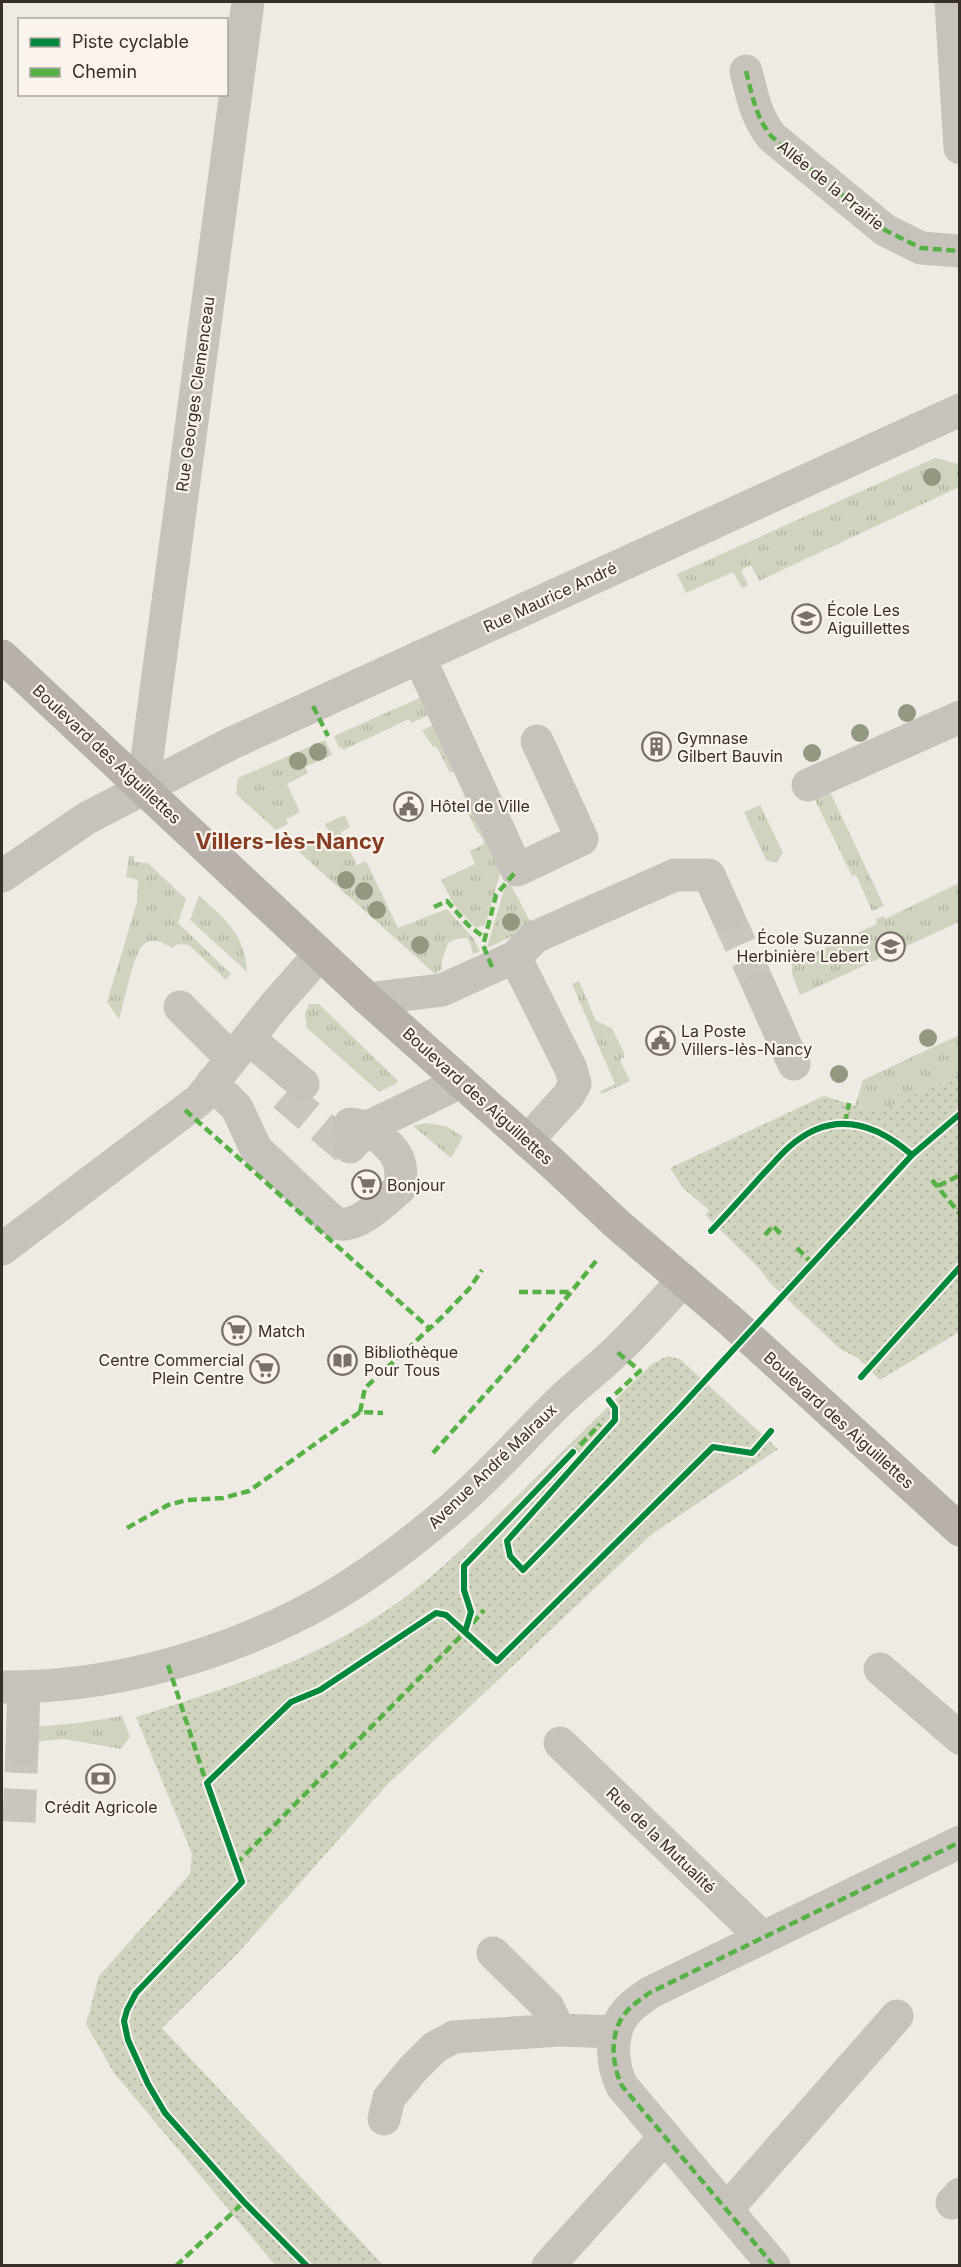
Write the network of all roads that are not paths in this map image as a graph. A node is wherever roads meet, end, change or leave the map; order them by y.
1 (248, 2) edge
2 (951, 2) edge
3 (746, 71) dead end
4 (960, 148) edge
5 (960, 251) edge
6 (960, 410) edge
7 (2, 656) edge
8 (419, 657) junction
9 (960, 717) edge
10 (537, 741) dead end
11 (808, 785) dead end
12 (143, 788) junction
13 (2, 876) edge
14 (728, 915) tunnel mouth
15 (320, 954) junction
16 (515, 957) junction
17 (760, 988) tunnel mouth
18 (368, 999) junction
19 (180, 1007) dead end
20 (231, 1058) junction
21 (794, 1064) dead end
22 (461, 1082) junction
23 (293, 1090) tunnel mouth
24 (527, 1141) junction
25 (2, 1249) edge
26 (683, 1280) junction
27 (960, 1530) edge
28 (880, 1669) dead end
29 (10, 1687) edge
30 (960, 1738) edge
31 (560, 1743) dead end
32 (12, 1746) tunnel mouth
33 (960, 1842) edge
34 (763, 1938) junction
35 (493, 1953) dead end
36 (897, 2016) dead end
37 (559, 2030) junction
38 (616, 2032) junction
39 (384, 2119) dead end
40 (665, 2137) junction
41 (727, 2209) junction
42 (548, 2265) edge
43 (774, 2265) edge

1 - 12 street, Rue Georges Clemenceau
2 - 4 street
3 - 5 street, Allée de la Prairie
6 - 8 street, Rue Maurice André
7 - 12 main road, Boulevard des Aiguillettes
8 - 10 street
8 - 12 street, Rue Maurice André
9 - 11 street
12 - 13 street, Rue Maurice André
12 - 15 main road, Boulevard des Aiguillettes
14 - 16 street
15 - 18 main road, Boulevard des Aiguillettes
15 - 20 street
16 - 18 street
16 - 24 street
17 - 21 street
18 - 22 main road, Boulevard des Aiguillettes
19 - 20 street
20 - 22 street
20 - 23 street
20 - 25 street
22 - 24 main road, Boulevard des Aiguillettes
24 - 26 main road, Boulevard des Aiguillettes
26 - 27 main road, Boulevard des Aiguillettes
26 - 29 street, Avenue André Malraux
28 - 30 street
29 - 32 street
31 - 34 street, Rue de la Mutualité
33 - 34 street
34 - 38 street
35 - 37 street
36 - 41 street
37 - 38 street
37 - 39 street
38 - 40 street
40 - 41 street
40 - 42 street
41 - 43 street

